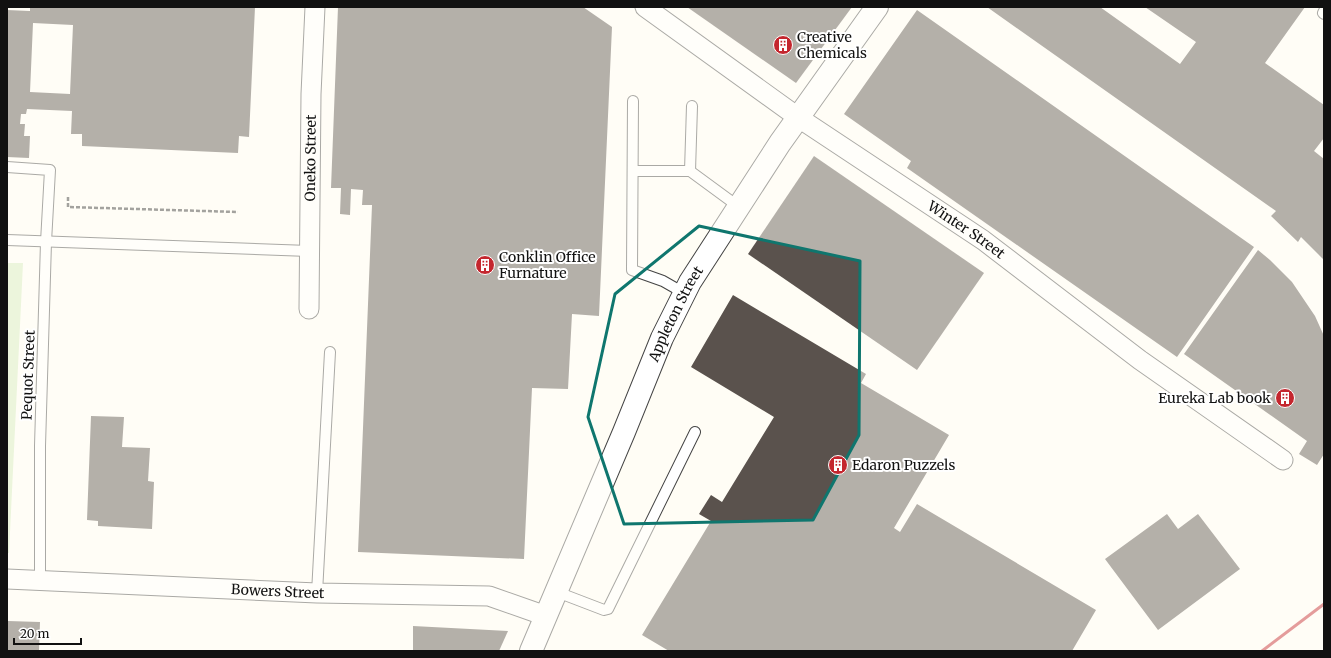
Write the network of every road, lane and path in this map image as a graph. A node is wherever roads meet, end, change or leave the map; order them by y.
1 (315, 7) edge
2 (645, 7) edge
3 (877, 7) edge
4 (633, 101) dead end
5 (692, 106) dead end
6 (800, 118) junction
7 (7, 167) edge
8 (633, 171) junction
9 (690, 171) junction
10 (68, 197) dead end
11 (739, 207) junction
12 (238, 212) dead end
13 (7, 240) edge
14 (46, 242) junction
15 (309, 251) junction
16 (684, 293) junction
17 (309, 309) dead end
18 (330, 352) dead end
19 (695, 432) dead end
20 (1283, 460) dead end
21 (7, 579) edge
22 (40, 581) junction
23 (557, 592) junction
24 (317, 593) junction
25 (546, 616) junction
26 (531, 651) edge

1 - 15 street, Oneko Street
2 - 6 street, Winter Street
3 - 6 street, Appleton Street
4 - 8 lane
5 - 9 lane
6 - 11 street, Appleton Street
6 - 20 street, Winter Street
7 - 14 lane, Pequot Street
8 - 9 lane
8 - 16 lane
9 - 11 lane
10 - 12 path
11 - 16 street, Appleton Street
13 - 14 lane
14 - 15 lane
14 - 22 lane, Pequot Street
15 - 17 street, Oneko Street
16 - 23 street, Appleton Street
18 - 24 lane
19 - 23 lane
21 - 22 street, Bowers Street
22 - 24 street, Bowers Street
23 - 25 street, Appleton Street
24 - 25 street, Bowers Street
25 - 26 street, Appleton Street

